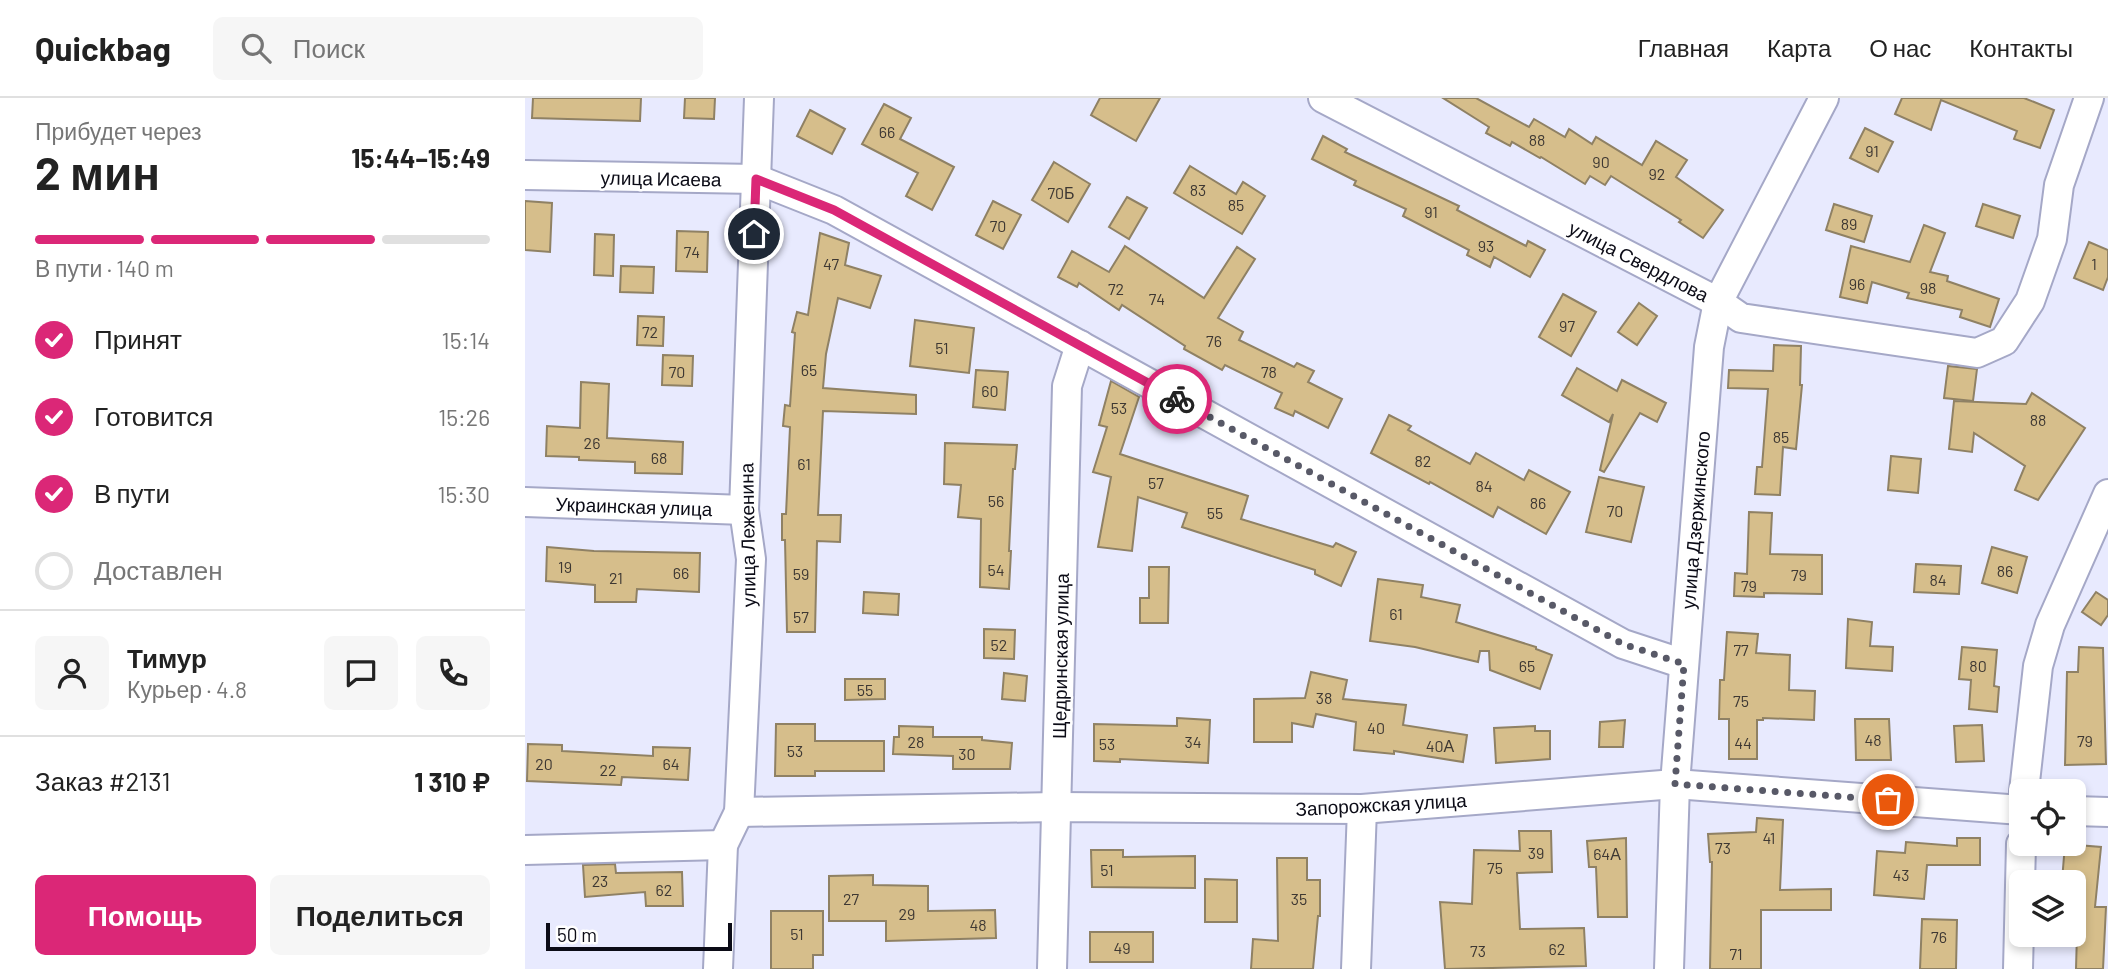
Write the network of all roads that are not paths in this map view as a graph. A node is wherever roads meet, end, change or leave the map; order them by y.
1 (759, 98) edge
2 (1323, 98) edge
3 (1824, 98) edge
4 (2089, 98) edge
5 (525, 175) edge
6 (756, 179) junction
7 (1717, 302) junction
8 (1080, 345) junction
9 (2108, 494) edge
10 (525, 502) edge
11 (744, 510) junction
12 (1684, 664) junction
13 (2025, 779) edge
14 (1675, 784) junction
15 (1057, 807) junction
16 (1362, 809) junction
17 (2009, 809) edge
18 (2086, 811) edge
19 (739, 812) junction
20 (2108, 812) edge
21 (723, 845) junction
22 (525, 850) edge
23 (2021, 856) edge
24 (718, 969) edge
25 (1052, 969) edge
26 (1356, 969) edge
27 (1669, 969) edge
28 (2018, 969) edge

1 - 6 street, улица Леженина
2 - 7 street, улица Свердлова
3 - 7 street, улица Дзержинского
4 - 7 street, улица Свердлова
5 - 6 street, улица Исаева
6 - 8 street, улица Исаева
6 - 11 street, улица Леженина
7 - 12 street, улица Дзержинского
8 - 12 street, улица Исаева
8 - 15 street, Щедринская улица
9 - 13 street
10 - 11 street, Украинская улица
11 - 19 street, улица Леженина
12 - 14 street, улица Дзержинского
14 - 16 street, Запорожская улица
14 - 17 street, Запорожская улица
14 - 27 street, улица Дзержинского
15 - 16 street, Запорожская улица
15 - 19 street, Запорожская улица
15 - 25 street, Щедринская улица
16 - 26 street
18 - 20 street
19 - 21 street, улица Леженина
21 - 22 street
21 - 24 street, улица Леженина
23 - 28 street

